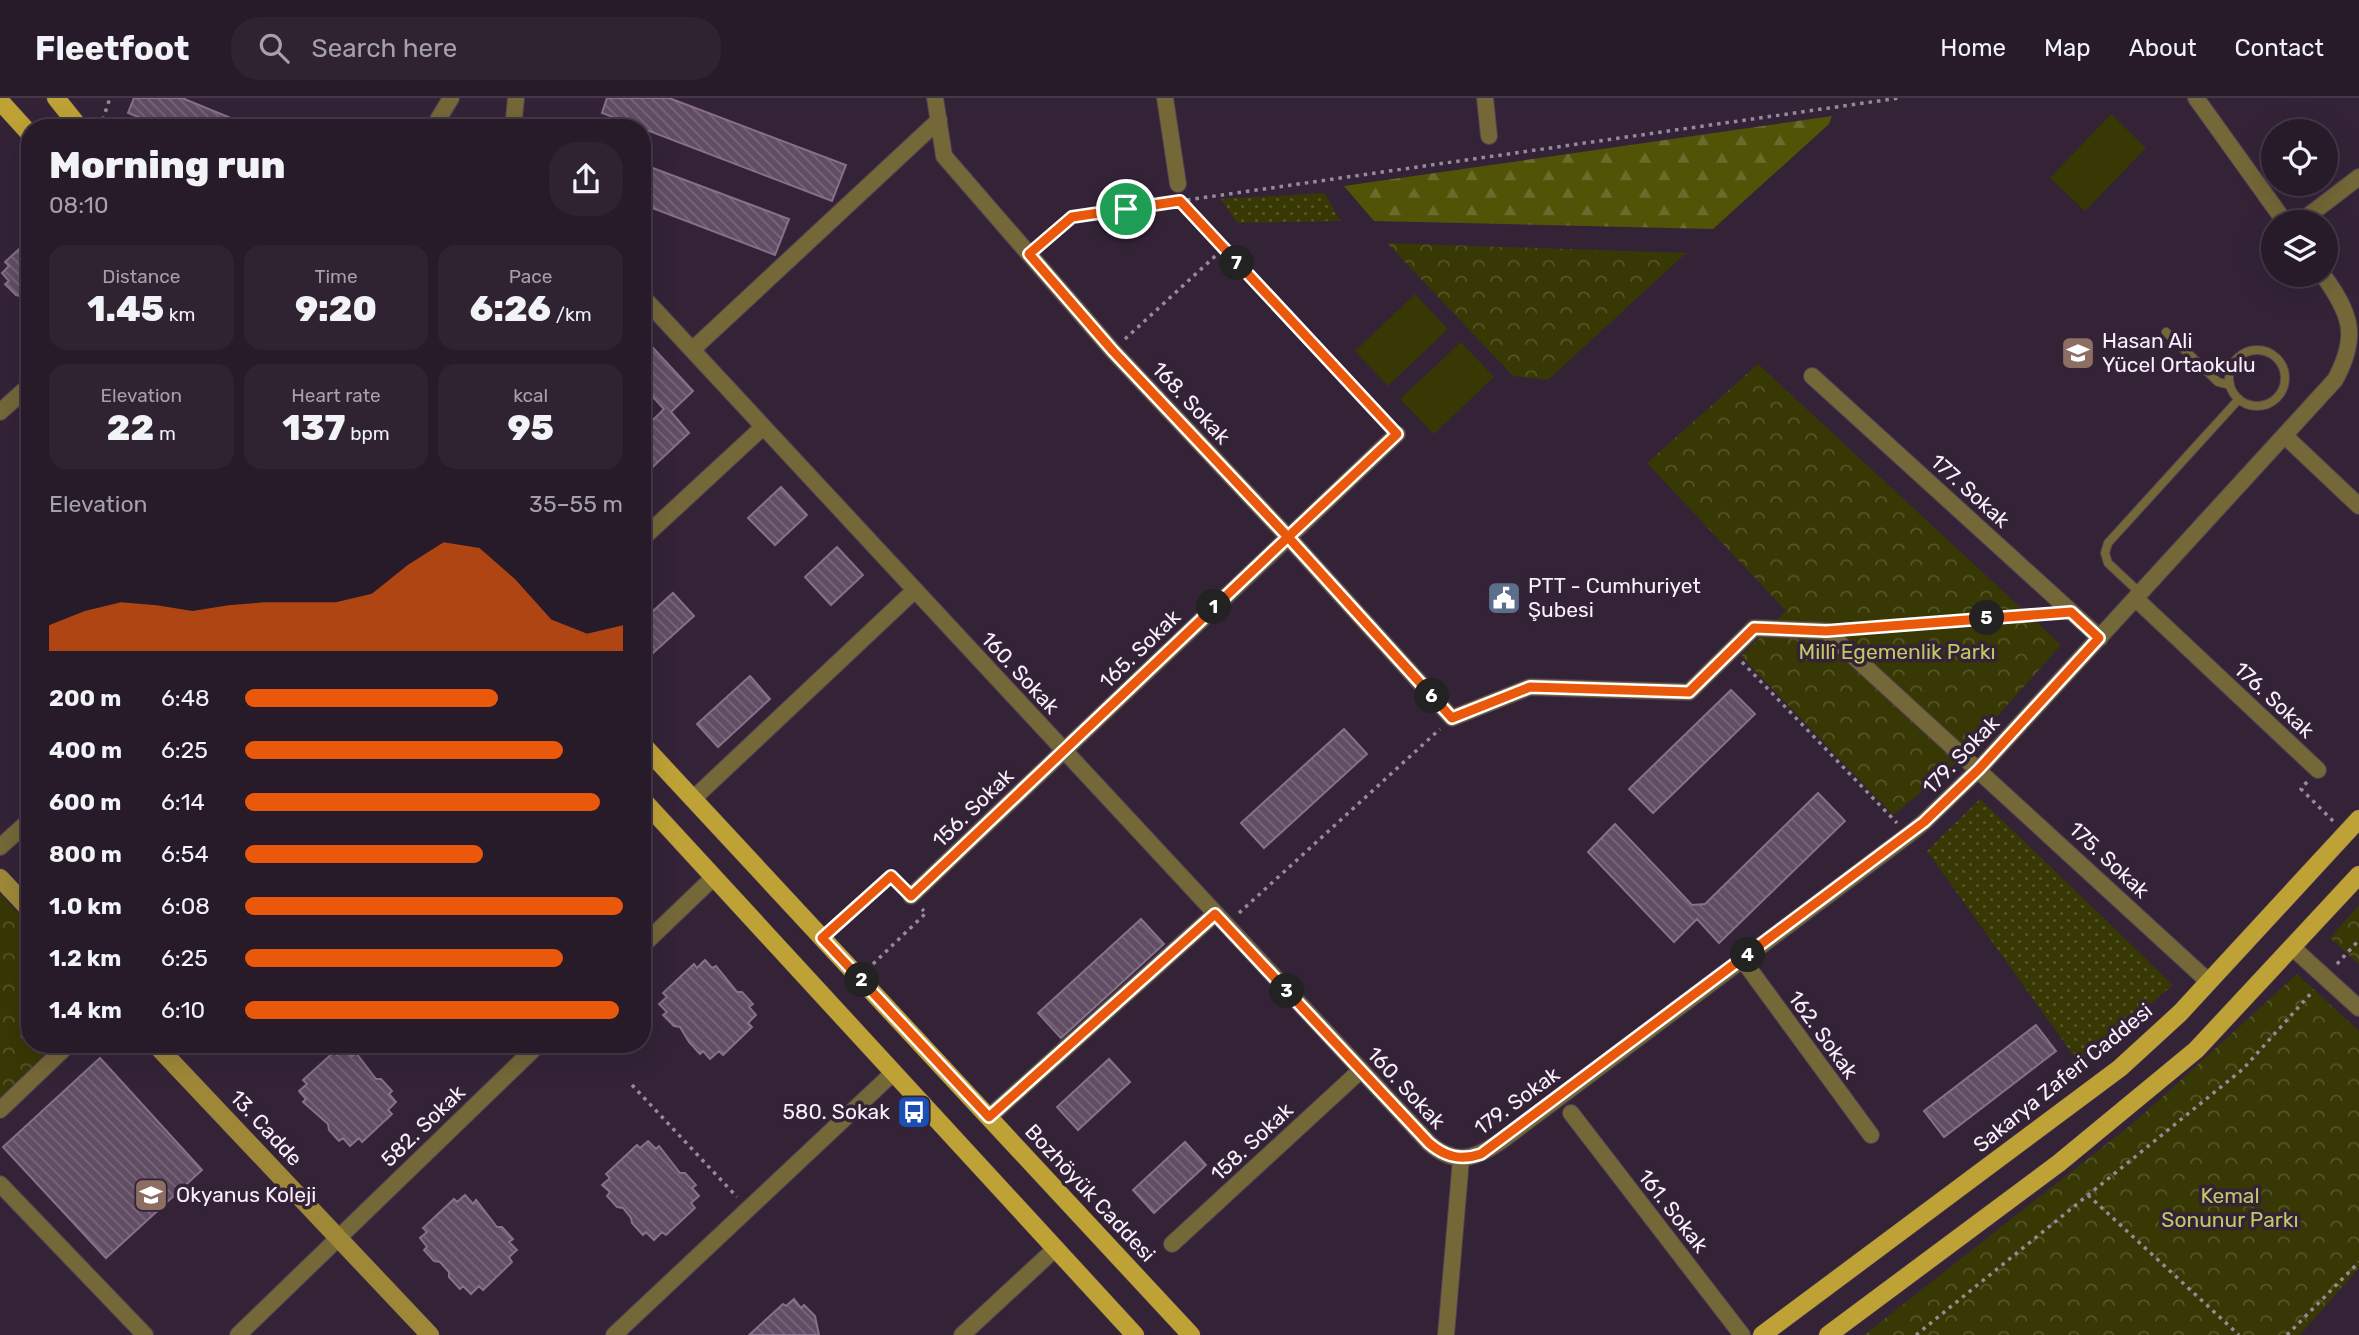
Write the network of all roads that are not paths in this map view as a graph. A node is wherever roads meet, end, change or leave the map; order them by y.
1 (56, 98) edge
2 (451, 98) edge
3 (516, 98) edge
4 (935, 98) edge
5 (1165, 98) edge
6 (1485, 98) edge
7 (2196, 98) edge
8 (0, 101) edge
9 (73, 119) edge
10 (438, 119) edge
11 (514, 119) edge
12 (939, 120) junction
13 (21, 124) edge
14 (1489, 136) dead end
15 (2359, 177) edge
16 (1178, 184) road end
17 (2276, 210) edge
18 (2316, 210) edge
19 (2331, 287) edge
20 (651, 306) edge
21 (2165, 332) dead end
22 (2356, 344) edge
23 (692, 350) junction
24 (1812, 376) dead end
25 (2230, 384) junction
26 (21, 393) edge
27 (2239, 400) junction
28 (0, 412) edge
29 (763, 426) junction
30 (1397, 434) road end
31 (2285, 436) junction
32 (2359, 506) edge
33 (651, 531) edge
34 (1288, 537) junction
35 (915, 590) junction
36 (2138, 596) junction
37 (2099, 638) junction
38 (1731, 650) joint
39 (1064, 750) junction
40 (651, 754) edge
41 (1979, 769) junction
42 (2318, 770) road end
43 (693, 799) junction
44 (651, 809) edge
45 (2359, 820) edge
46 (21, 828) edge
47 (0, 847) edge
48 (2359, 876) edge
49 (714, 877) junction
50 (0, 878) edge
51 (911, 896) road end
52 (21, 900) edge
53 (1221, 919) junction
54 (651, 937) edge
55 (2293, 948) junction
56 (1742, 959) junction
57 (2209, 982) junction
58 (2359, 1008) edge
59 (60, 1053) edge
60 (164, 1053) edge
61 (521, 1053) edge
62 (529, 1053) edge
63 (525, 1057) junction
64 (1361, 1070) junction
65 (894, 1072) junction
66 (0, 1110) edge
67 (1571, 1113) dead end
68 (989, 1117) junction
69 (1871, 1135) dead end
70 (1461, 1159) junction
71 (0, 1184) edge
72 (337, 1237) junction
73 (1172, 1244) dead end
74 (1056, 1248) junction
75 (145, 1335) edge
76 (238, 1335) edge
77 (430, 1335) edge
78 (614, 1335) edge
79 (962, 1335) edge
80 (1135, 1335) edge
81 (1191, 1335) edge
82 (1446, 1335) edge
83 (1742, 1335) edge
84 (1762, 1335) edge
85 (1828, 1335) edge

1 - 9 main road
2 - 10 street
3 - 11 street
4 - 12 street, 168. Sokak
5 - 16 street
6 - 14 street
7 - 17 street
8 - 13 main road
12 - 23 street
12 - 34 street, 168. Sokak
15 - 18 street
19 - 22 street, 179. Sokak
20 - 23 street, 160. Sokak
21 - 25 lane
22 - 31 street, 179. Sokak
23 - 29 street, 160. Sokak
24 - 37 street, 177. Sokak
25 - 27 lane
25 - 27 lane
26 - 28 street
27 - 36 lane
29 - 33 street
29 - 35 street, 160. Sokak
30 - 34 street, 165. Sokak
31 - 32 street
31 - 36 street, 179. Sokak
34 - 38 street, 168. Sokak
34 - 39 street, 165. Sokak
35 - 39 street, 160. Sokak
35 - 43 street
36 - 37 street, 179. Sokak
36 - 42 street, 176. Sokak
37 - 41 street, 179. Sokak
38 - 41 street, 175. Sokak
39 - 51 street, 156. Sokak
39 - 53 street, 160. Sokak
40 - 43 main road, Bozhöyük Caddesi
41 - 56 street, 179. Sokak
41 - 57 street, 175. Sokak
43 - 68 main road, Bozhöyük Caddesi
44 - 49 main road
45 - 57 main road, Sakarya Zaferi Caddesi
46 - 47 street
48 - 55 main road
49 - 54 street
49 - 65 main road
50 - 52 street
53 - 64 street, 160. Sokak
53 - 68 street
55 - 58 street
55 - 85 main road
56 - 69 street, 162. Sokak
56 - 70 street, 179. Sokak
57 - 84 main road, Sakarya Zaferi Caddesi
59 - 66 street
60 - 72 street, 13. Cadde
61 - 63 street
62 - 63 street, 582. Sokak
63 - 72 street, 582. Sokak
64 - 70 street, 160. Sokak
64 - 73 street, 158. Sokak
65 - 74 main road
65 - 78 street
67 - 83 street, 161. Sokak
68 - 81 main road, Bozhöyük Caddesi
70 - 82 street
71 - 75 street
72 - 76 street, 582. Sokak
72 - 77 street, 13. Cadde
74 - 79 street
74 - 80 main road

